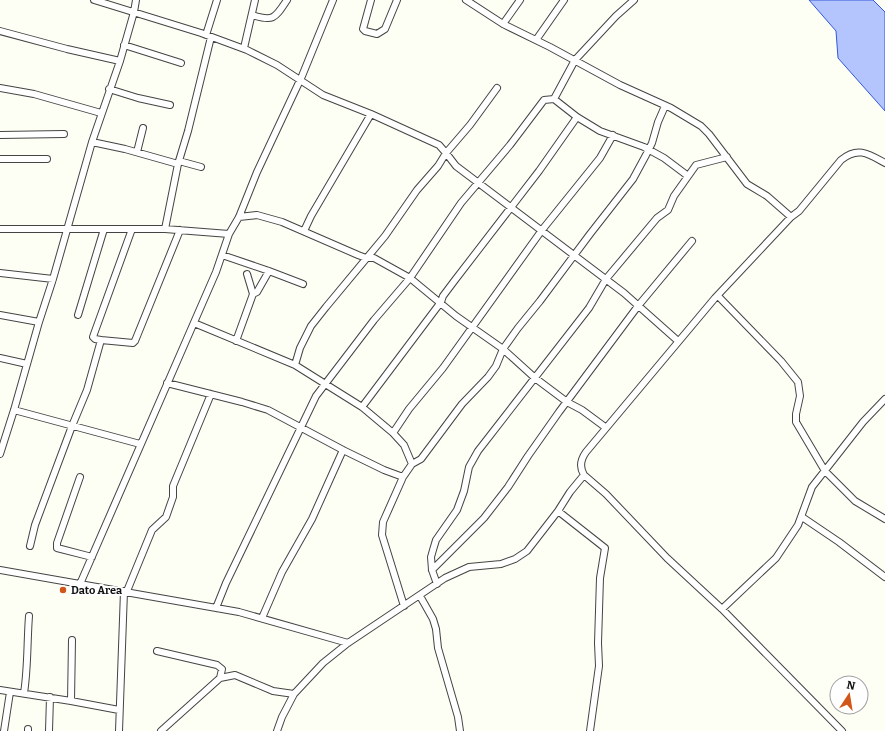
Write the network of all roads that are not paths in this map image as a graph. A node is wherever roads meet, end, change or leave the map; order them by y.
1 (94, 0) edge
2 (136, 0) edge
3 (217, 0) edge
4 (255, 0) edge
5 (287, 0) edge
6 (333, 0) edge
7 (371, 0) edge
8 (397, 0) edge
9 (466, 0) edge
10 (520, 0) edge
11 (564, 0) edge
12 (634, 0) edge
13 (134, 12) junction
14 (252, 15) junction
15 (503, 24) junction
16 (0, 31) edge
17 (209, 36) junction
18 (536, 40) junction
19 (124, 45) junction
20 (244, 48) junction
21 (575, 60) junction
22 (120, 61) junction
23 (182, 63) dead end
24 (300, 80) junction
25 (0, 88) edge
26 (497, 88) dead end
27 (109, 89) junction
28 (554, 99) junction
29 (170, 105) dead end
30 (665, 106) junction
31 (101, 112) junction
32 (371, 114) junction
33 (577, 117) junction
34 (143, 128) dead end
35 (64, 134) dead end
36 (0, 135) edge
37 (613, 135) junction
38 (92, 142) junction
39 (649, 150) junction
40 (137, 152) junction
41 (446, 152) junction
42 (727, 157) junction
43 (0, 159) edge
44 (47, 159) dead end
45 (179, 162) junction
46 (885, 163) edge
47 (201, 167) dead end
48 (688, 176) junction
49 (478, 183) junction
50 (510, 208) junction
51 (239, 217) junction
52 (791, 217) junction
53 (0, 229) edge
54 (68, 229) junction
55 (104, 229) junction
56 (132, 229) junction
57 (165, 229) junction
58 (180, 230) junction
59 (542, 230) junction
60 (304, 231) junction
61 (229, 234) junction
62 (692, 241) dead end
63 (222, 255) junction
64 (574, 256) junction
65 (366, 258) junction
66 (269, 271) junction
67 (0, 273) edge
68 (247, 274) dead end
69 (410, 278) junction
70 (53, 279) junction
71 (606, 279) junction
72 (303, 284) dead end
73 (253, 294) junction
74 (718, 296) junction
75 (441, 302) junction
76 (638, 306) junction
77 (0, 315) edge
78 (78, 315) dead end
79 (39, 322) junction
80 (194, 323) junction
81 (471, 327) junction
82 (101, 340) junction
83 (236, 341) junction
84 (678, 342) junction
85 (504, 349) junction
86 (0, 358) edge
87 (27, 364) junction
88 (295, 365) junction
89 (536, 378) junction
90 (167, 383) junction
91 (325, 383) junction
92 (211, 394) junction
93 (885, 399) edge
94 (567, 402) junction
95 (362, 407) junction
96 (14, 410) junction
97 (72, 426) junction
98 (300, 427) junction
99 (605, 427) junction
100 (393, 433) junction
101 (3, 436) edge
102 (140, 444) junction
103 (343, 450) junction
104 (0, 454) edge
105 (412, 464) junction
106 (825, 471) junction
107 (584, 474) junction
108 (80, 477) dead end
109 (403, 477) junction
110 (558, 511) junction
111 (802, 517) junction
112 (885, 519) edge
113 (30, 546) dead end
114 (92, 557) junction
115 (0, 570) edge
116 (432, 570) junction
117 (885, 577) edge
118 (80, 584) junction
119 (437, 584) junction
120 (125, 591) junction
121 (420, 596) junction
122 (404, 606) junction
123 (216, 608) junction
124 (722, 609) junction
125 (29, 616) dead end
126 (262, 618) junction
127 (72, 640) dead end
128 (348, 643) junction
129 (157, 651) dead end
130 (220, 678) junction
131 (0, 690) edge
132 (10, 692) junction
133 (24, 693) junction
134 (294, 694) junction
135 (50, 697) junction
136 (71, 701) junction
137 (119, 710) junction
138 (169, 729) edge
139 (4, 731) edge
140 (49, 731) edge
141 (119, 731) edge
142 (161, 731) edge
143 (277, 731) edge
144 (460, 731) edge
145 (590, 731) edge
146 (842, 731) edge

1 - 13 street
2 - 13 street
3 - 17 street
4 - 14 street
5 - 14 street
6 - 24 street
7 - 8 street
9 - 15 street
10 - 15 street
11 - 18 street
12 - 21 street
13 - 17 street
13 - 19 street
14 - 20 street
15 - 18 street
16 - 22 street
17 - 20 street
17 - 45 street
18 - 21 street
19 - 22 street
19 - 23 street
20 - 24 street
21 - 28 street
21 - 30 street
22 - 27 street
24 - 32 street
24 - 51 street
25 - 31 street
26 - 41 street
27 - 29 street
27 - 31 street
28 - 33 street
28 - 49 street
30 - 39 street
30 - 42 street
31 - 38 street
32 - 41 street
32 - 60 street
33 - 37 street
33 - 50 street
34 - 40 street
35 - 36 street
37 - 39 street
37 - 59 street
38 - 40 street
38 - 54 street
39 - 48 street
39 - 64 street
40 - 45 street
41 - 49 street
41 - 65 street
42 - 48 street
42 - 52 street
43 - 44 street
45 - 47 street
45 - 57 street
46 - 52 street
48 - 71 street
49 - 50 street
49 - 69 street
50 - 59 street
50 - 75 street
51 - 60 street
51 - 61 street
52 - 74 street
53 - 54 street
54 - 55 street
54 - 70 street
55 - 56 street
55 - 78 street
56 - 57 street
56 - 82 street
57 - 58 street
58 - 61 street
58 - 82 street
59 - 64 street
59 - 81 street
60 - 65 street
61 - 63 street
62 - 76 street
63 - 66 street
63 - 80 street
64 - 71 street
64 - 85 street
65 - 69 street
65 - 88 street
66 - 72 street
66 - 73 street
67 - 70 street
68 - 73 street
69 - 75 street
69 - 91 street
70 - 79 street
71 - 76 street
71 - 89 street
73 - 83 street
74 - 84 street
74 - 106 street
75 - 81 street
75 - 95 street
76 - 84 street
76 - 94 street
77 - 79 street
79 - 87 street
80 - 83 street
80 - 90 street
81 - 85 street
81 - 100 street
82 - 97 street
83 - 88 street
84 - 99 street
85 - 89 street
85 - 105 street
86 - 87 street
87 - 96 street
88 - 91 street
89 - 94 street
89 - 116 street
90 - 92 street
90 - 102 street
91 - 95 street
91 - 98 street
92 - 98 street
92 - 120 street
93 - 106 street
94 - 99 street
94 - 116 street
95 - 100 street
96 - 97 street
96 - 101 street
97 - 102 street
97 - 113 street
98 - 103 street
98 - 123 street
99 - 107 street
100 - 105 street
101 - 104 street
102 - 114 street
103 - 109 street
103 - 126 street
105 - 109 street
106 - 111 street
106 - 112 street
107 - 110 street
107 - 124 street
108 - 114 street
109 - 122 street
110 - 119 street
110 - 145 street
111 - 117 street
111 - 124 street
114 - 118 street
115 - 118 street
116 - 119 street
118 - 120 street
119 - 121 street
120 - 123 street
120 - 137 street
121 - 122 street
121 - 144 street
122 - 128 street
123 - 126 street
124 - 146 street
125 - 133 street
126 - 128 street
127 - 136 street
128 - 134 street
129 - 130 street
130 - 134 street
130 - 138 street
131 - 132 street
132 - 133 street
132 - 139 street
133 - 135 street
134 - 143 street
135 - 136 street
135 - 140 street
136 - 137 street
137 - 141 street
138 - 142 street

